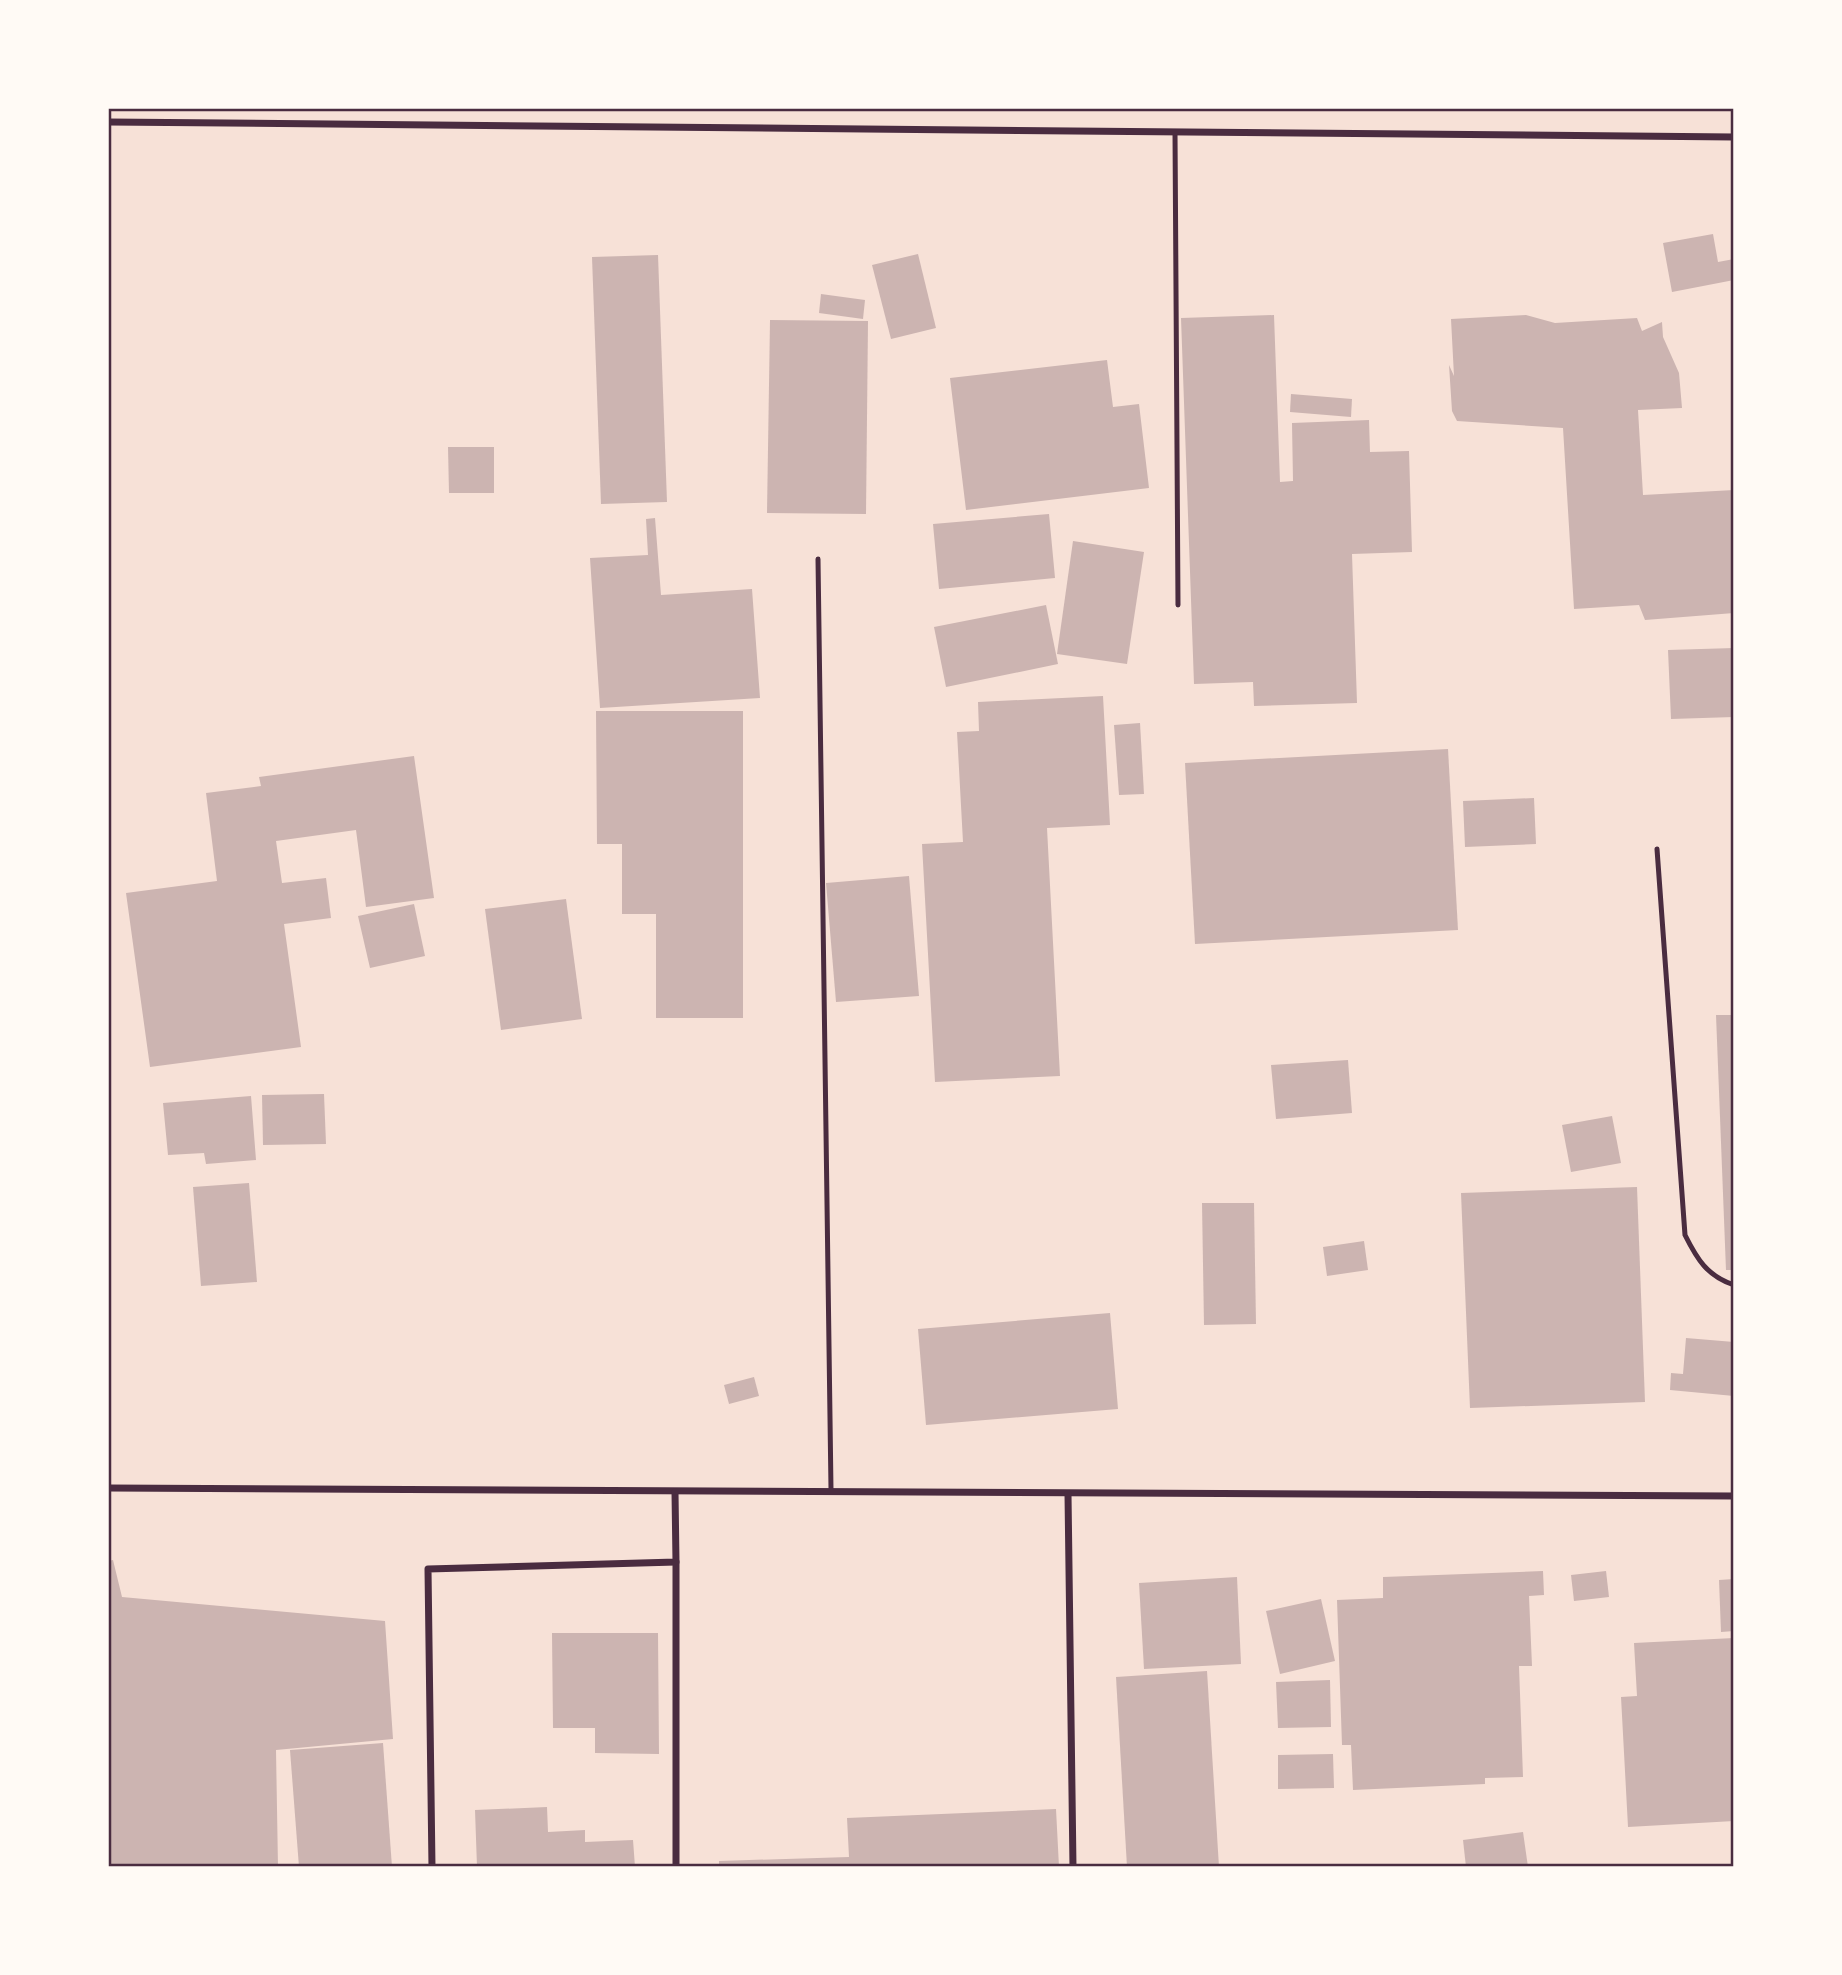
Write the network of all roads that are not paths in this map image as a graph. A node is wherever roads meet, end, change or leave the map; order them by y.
1 (108, 122) edge
2 (1175, 132) junction
3 (1734, 137) edge
4 (818, 559) dead end
5 (1178, 605) dead end
6 (1657, 849) dead end
7 (1734, 1285) edge
8 (108, 1488) edge
9 (831, 1489) junction
10 (675, 1492) junction
11 (1068, 1494) junction
12 (1734, 1496) edge
13 (676, 1562) junction
14 (432, 1867) edge
15 (676, 1867) edge
16 (1073, 1867) edge

1 - 2 street
2 - 3 street
2 - 5 lane
4 - 9 lane
6 - 7 lane
8 - 10 street
9 - 10 street
9 - 11 street
10 - 13 street
11 - 12 street
11 - 16 street
13 - 14 street
13 - 15 street

